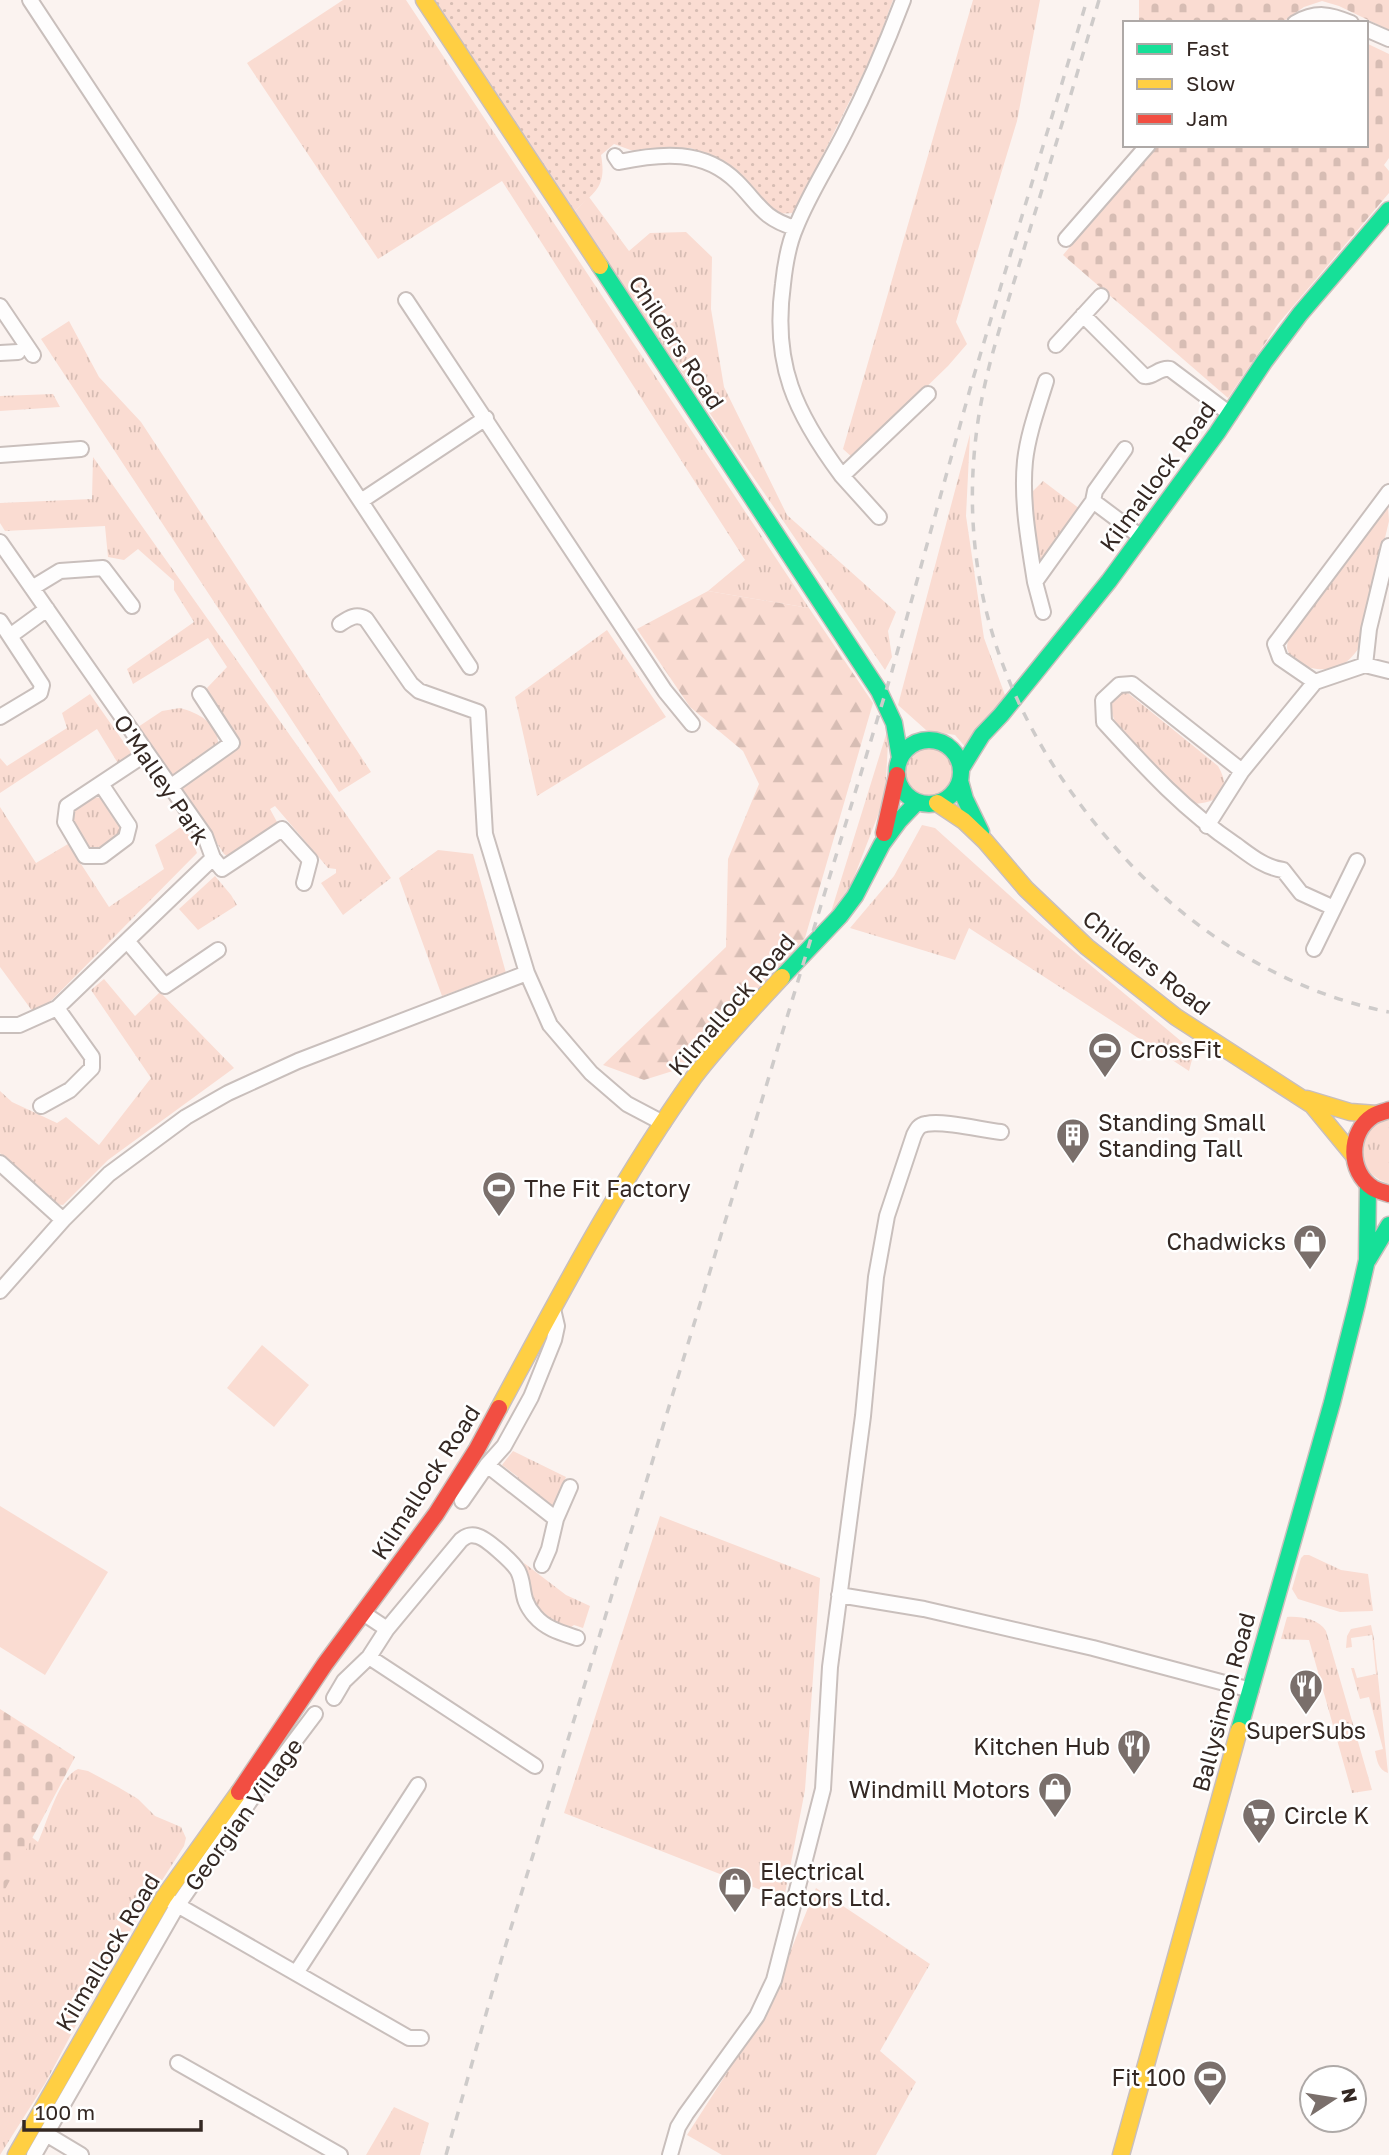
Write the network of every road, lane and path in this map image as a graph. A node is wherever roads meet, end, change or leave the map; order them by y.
1 (30, 0) edge
2 (424, 0) edge
3 (903, 0) edge
4 (1300, 21) edge
5 (1346, 21) edge
6 (1368, 30) edge
7 (1389, 39) edge
8 (1146, 147) edge
9 (615, 156) dead end
10 (1389, 210) edge
11 (795, 228) junction
12 (1066, 239) dead end
13 (1101, 296) dead end
14 (406, 300) dead end
15 (0, 306) edge
16 (1083, 315) junction
17 (1056, 345) dead end
18 (18, 352) dead end
19 (0, 353) edge
20 (33, 355) dead end
21 (1046, 381) dead end
22 (928, 394) dead end
23 (1230, 414) junction
24 (486, 418) junction
25 (81, 449) dead end
26 (1125, 449) dead end
27 (0, 455) edge
28 (842, 476) junction
29 (1389, 492) edge
30 (361, 501) junction
31 (1093, 501) junction
32 (879, 517) dead end
33 (1141, 537) junction
34 (0, 542) edge
35 (1389, 546) edge
36 (1035, 582) junction
37 (32, 588) junction
38 (132, 606) dead end
39 (47, 609) junction
40 (1043, 612) dead end
41 (0, 621) edge
42 (340, 624) dead end
43 (10, 636) junction
44 (1365, 665) junction
45 (470, 667) dead end
46 (1389, 670) edge
47 (1315, 682) junction
48 (200, 694) dead end
49 (890, 710) junction
50 (0, 718) edge
51 (692, 724) dead end
52 (930, 740) junction
53 (147, 753) junction
54 (900, 758) junction
55 (1242, 771) junction
56 (897, 775) junction
57 (961, 775) junction
58 (100, 784) junction
59 (170, 787) junction
60 (917, 802) junction
61 (936, 803) junction
62 (1207, 826) junction
63 (985, 841) junction
64 (882, 844) junction
65 (213, 858) junction
66 (1357, 861) dead end
67 (304, 883) dead end
68 (1334, 908) junction
69 (128, 942) junction
70 (1314, 949) dead end
71 (218, 950) dead end
72 (527, 973) junction
73 (57, 1008) junction
74 (0, 1025) edge
75 (1300, 1096) junction
76 (41, 1106) dead end
77 (1385, 1110) edge
78 (663, 1123) junction
79 (1001, 1132) dead end
80 (1354, 1156) junction
81 (0, 1163) edge
82 (1368, 1185) junction
83 (1389, 1194) edge
84 (63, 1220) junction
85 (1389, 1225) edge
86 (1367, 1260) junction
87 (0, 1291) edge
88 (553, 1309) junction
89 (512, 1388) junction
90 (531, 1397) junction
91 (487, 1465) junction
92 (570, 1487) dead end
93 (462, 1500) dead end
94 (556, 1518) junction
95 (542, 1565) dead end
96 (839, 1595) junction
97 (363, 1614) junction
98 (387, 1629) junction
99 (578, 1639) dead end
100 (369, 1657) junction
101 (1251, 1690) junction
102 (334, 1698) dead end
103 (315, 1714) dead end
104 (536, 1766) dead end
105 (418, 1785) dead end
106 (248, 1791) junction
107 (171, 1901) junction
108 (296, 1973) junction
109 (110, 2006) junction
110 (421, 2038) dead end
111 (178, 2063) dead end
112 (46, 2134) junction
113 (16, 2155) edge
114 (34, 2155) edge
115 (81, 2155) edge
116 (340, 2155) edge
117 (670, 2155) edge
118 (1121, 2155) edge

1 - 30 street
2 - 49 main road, Childers Road
3 - 11 street
4 - 5 street
6 - 7 street
8 - 12 street
9 - 11 street
10 - 23 main road, Kilmallock Road
11 - 28 street
13 - 16 street
14 - 24 street
15 - 20 street
16 - 17 street
16 - 23 street
18 - 19 street
21 - 36 street
22 - 28 street
23 - 33 main road, Kilmallock Road
24 - 30 street
24 - 51 street
25 - 27 street
26 - 31 street
28 - 32 street
29 - 47 street
30 - 45 street
31 - 33 street
31 - 36 street
33 - 57 main road, Kilmallock Road
34 - 37 street, O'Malley Park
35 - 44 street
36 - 40 street
37 - 38 street
37 - 39 street, O'Malley Park
39 - 43 street
39 - 53 street, O'Malley Park
41 - 43 street
42 - 72 street
43 - 50 street
44 - 46 street
44 - 47 street
47 - 55 street
48 - 59 street
49 - 52 main road, Childers Road
49 - 54 main road, Childers Road
52 - 54 main road
52 - 57 main road
53 - 58 street
53 - 59 street, O'Malley Park
54 - 56 main road
55 - 62 street
55 - 62 street
56 - 60 main road
56 - 64 main road, Kilmallock Road
57 - 61 main road
57 - 63 main road, Childers Road
58 - 58 street
59 - 65 street, O'Malley Park
60 - 61 main road
60 - 64 main road, Kilmallock Road
61 - 63 main road, Childers Road
62 - 68 street
63 - 75 main road, Childers Road
64 - 78 main road, Kilmallock Road
65 - 67 street
65 - 69 street, O'Malley Park
66 - 68 street
68 - 70 street
69 - 71 street
69 - 73 street, O'Malley Park
72 - 78 street
72 - 84 street
73 - 74 street, O'Malley Park
73 - 76 street
75 - 77 main road, Childers Road
75 - 80 main road, Childers Road
77 - 80 main road
78 - 88 main road, Kilmallock Road
79 - 96 street
80 - 82 main road, Childers Road
81 - 84 street
82 - 83 main road
82 - 86 main road, Ballysimon Road
84 - 87 street
85 - 86 main road, Ballysimon Road
86 - 101 main road, Ballysimon Road
88 - 89 main road, Kilmallock Road
88 - 90 street
89 - 90 street
89 - 97 main road, Kilmallock Road
90 - 91 street
91 - 93 street
91 - 94 street
92 - 94 street
94 - 95 street
96 - 101 street
96 - 117 street
97 - 98 street
97 - 106 main road, Kilmallock Road
98 - 99 street
98 - 100 street
100 - 102 street
100 - 104 street
101 - 118 main road, Ballysimon Road
103 - 106 street, Georgian Village
105 - 108 street
106 - 107 main road, Kilmallock Road
107 - 108 street, Georgian Village
107 - 109 main road, Kilmallock Road
108 - 110 street, Georgian Village
109 - 112 street
109 - 113 main road, Kilmallock Road
111 - 116 street
112 - 114 street
112 - 115 street

